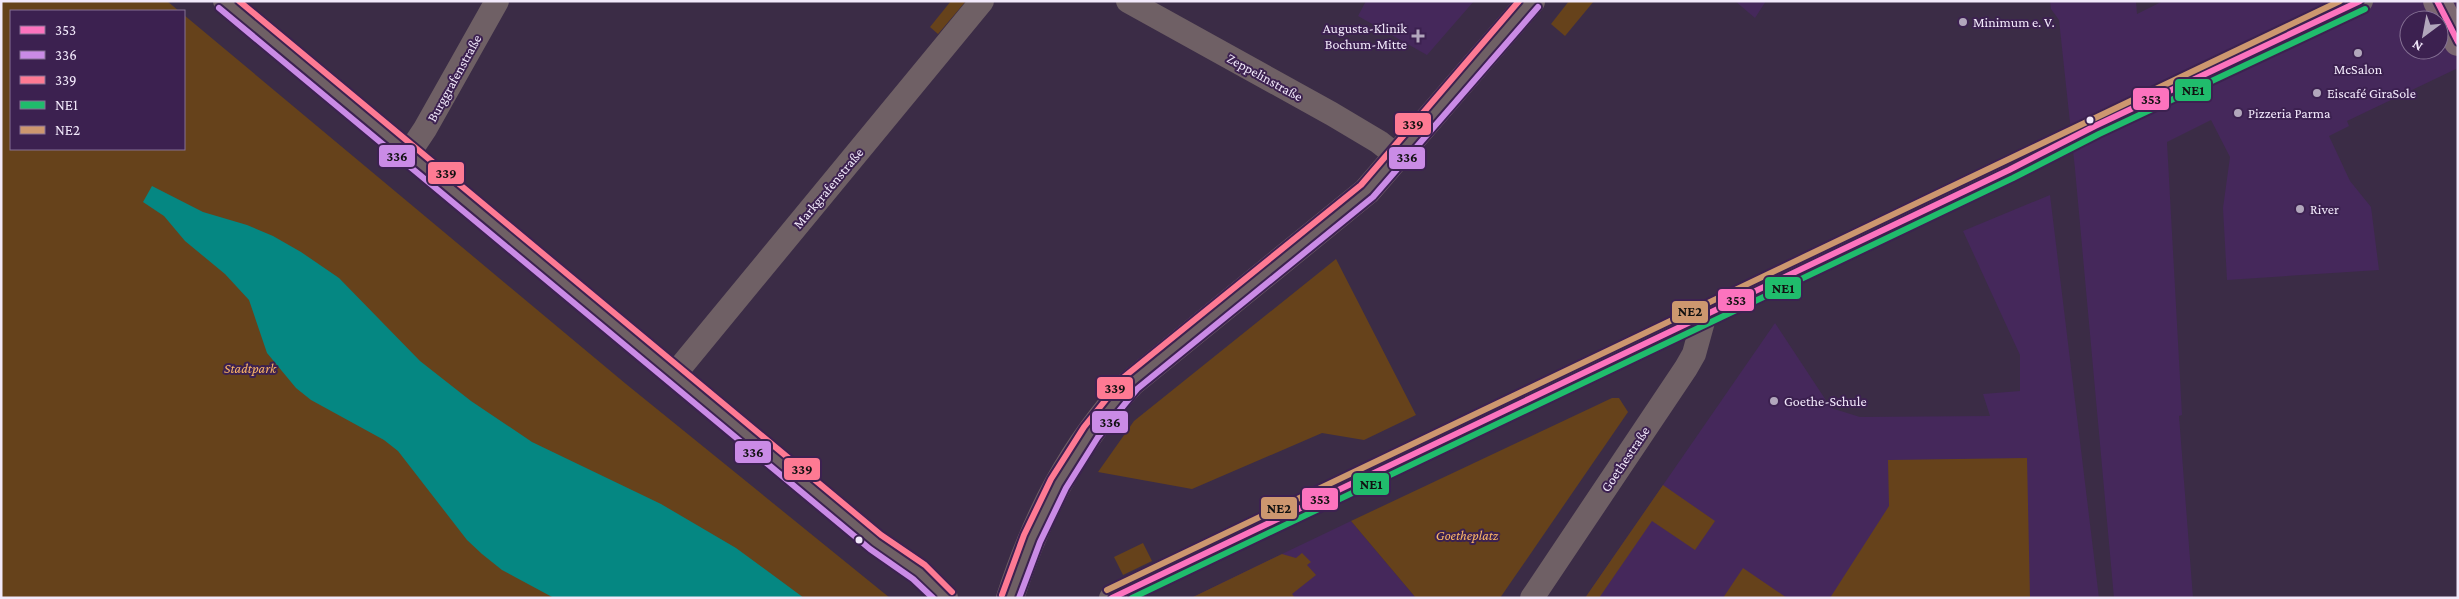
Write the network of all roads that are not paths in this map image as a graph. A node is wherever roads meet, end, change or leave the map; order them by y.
1 (225, 1) edge
2 (497, 1) edge
3 (982, 1) edge
4 (1128, 1) edge
5 (1531, 1) edge
6 (2361, 1) edge
7 (2437, 1) edge
8 (2458, 42) edge
9 (409, 153) junction
10 (1398, 157) junction
11 (1705, 314) junction
12 (674, 375) junction
13 (946, 598) edge
14 (1010, 598) edge
15 (1111, 598) edge
16 (1532, 598) edge

1 - 9 street
2 - 9 street, Burggrafenstraße
3 - 12 street, Markgrafenstraße
4 - 10 street, Zeppelinstraße
5 - 10 street
6 - 11 street
7 - 8 main road
9 - 12 street
10 - 14 street
11 - 15 street
11 - 16 street, Goethestraße
12 - 13 street

